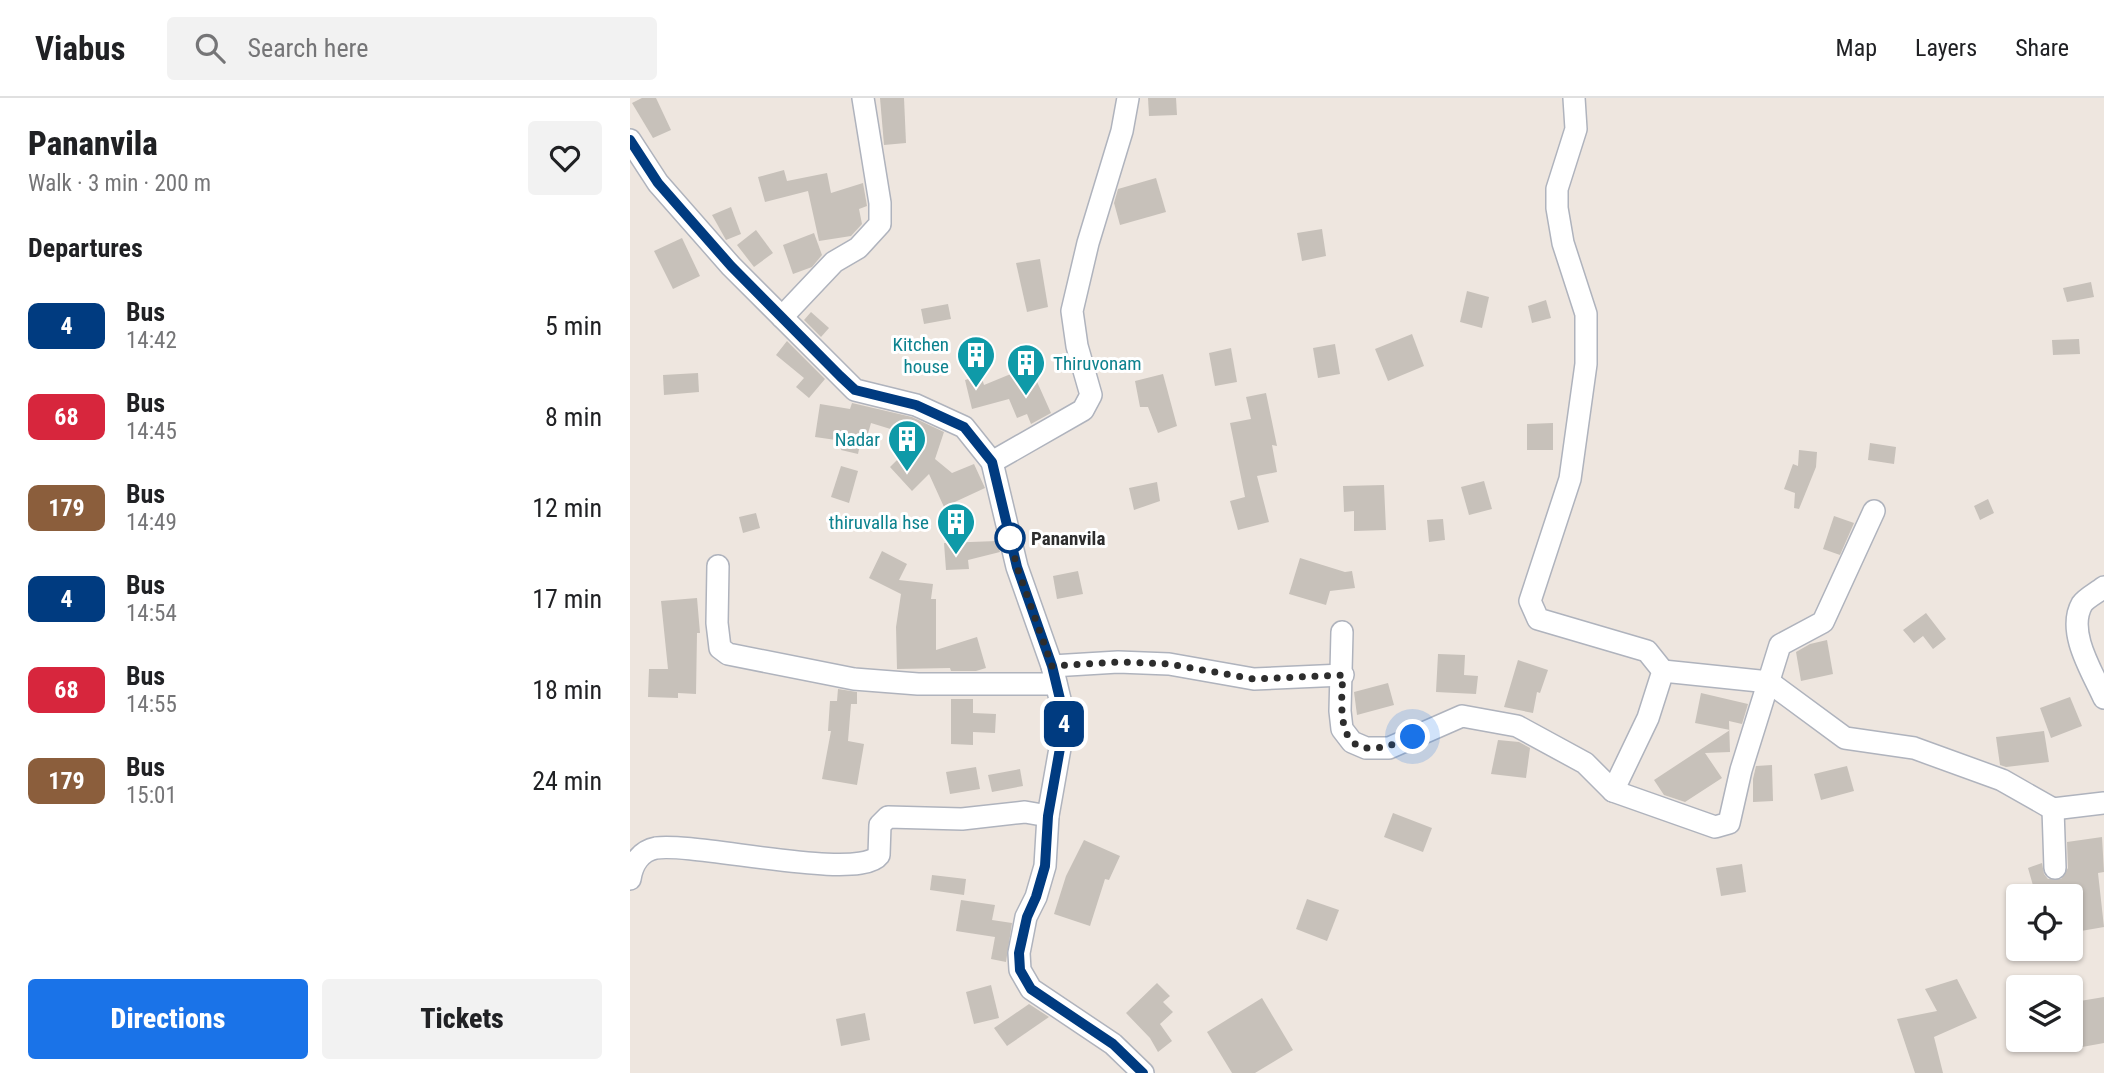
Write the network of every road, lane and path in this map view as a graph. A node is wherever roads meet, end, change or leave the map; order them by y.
1 (863, 98) edge
2 (1128, 98) edge
3 (1574, 98) edge
4 (630, 140) edge
5 (782, 317) junction
6 (992, 462) junction
7 (1874, 511) dead end
8 (718, 566) dead end
9 (2104, 587) edge
10 (1342, 632) dead end
11 (1663, 671) junction
12 (1054, 675) junction
13 (1343, 675) junction
14 (1769, 682) junction
15 (2104, 698) edge
16 (1613, 791) junction
17 (2104, 803) edge
18 (2053, 809) junction
19 (1048, 816) junction
20 (2056, 867) dead end
21 (630, 879) edge
22 (1143, 1073) edge

1 - 5 street
2 - 6 street
3 - 11 street
4 - 5 street
5 - 6 street
6 - 12 street
7 - 14 street
8 - 12 street
9 - 15 street
10 - 13 street
11 - 14 street
11 - 16 street
12 - 13 street
12 - 19 street
13 - 16 street
14 - 16 street
14 - 18 street
17 - 18 street
18 - 20 street
19 - 21 street
19 - 22 street

